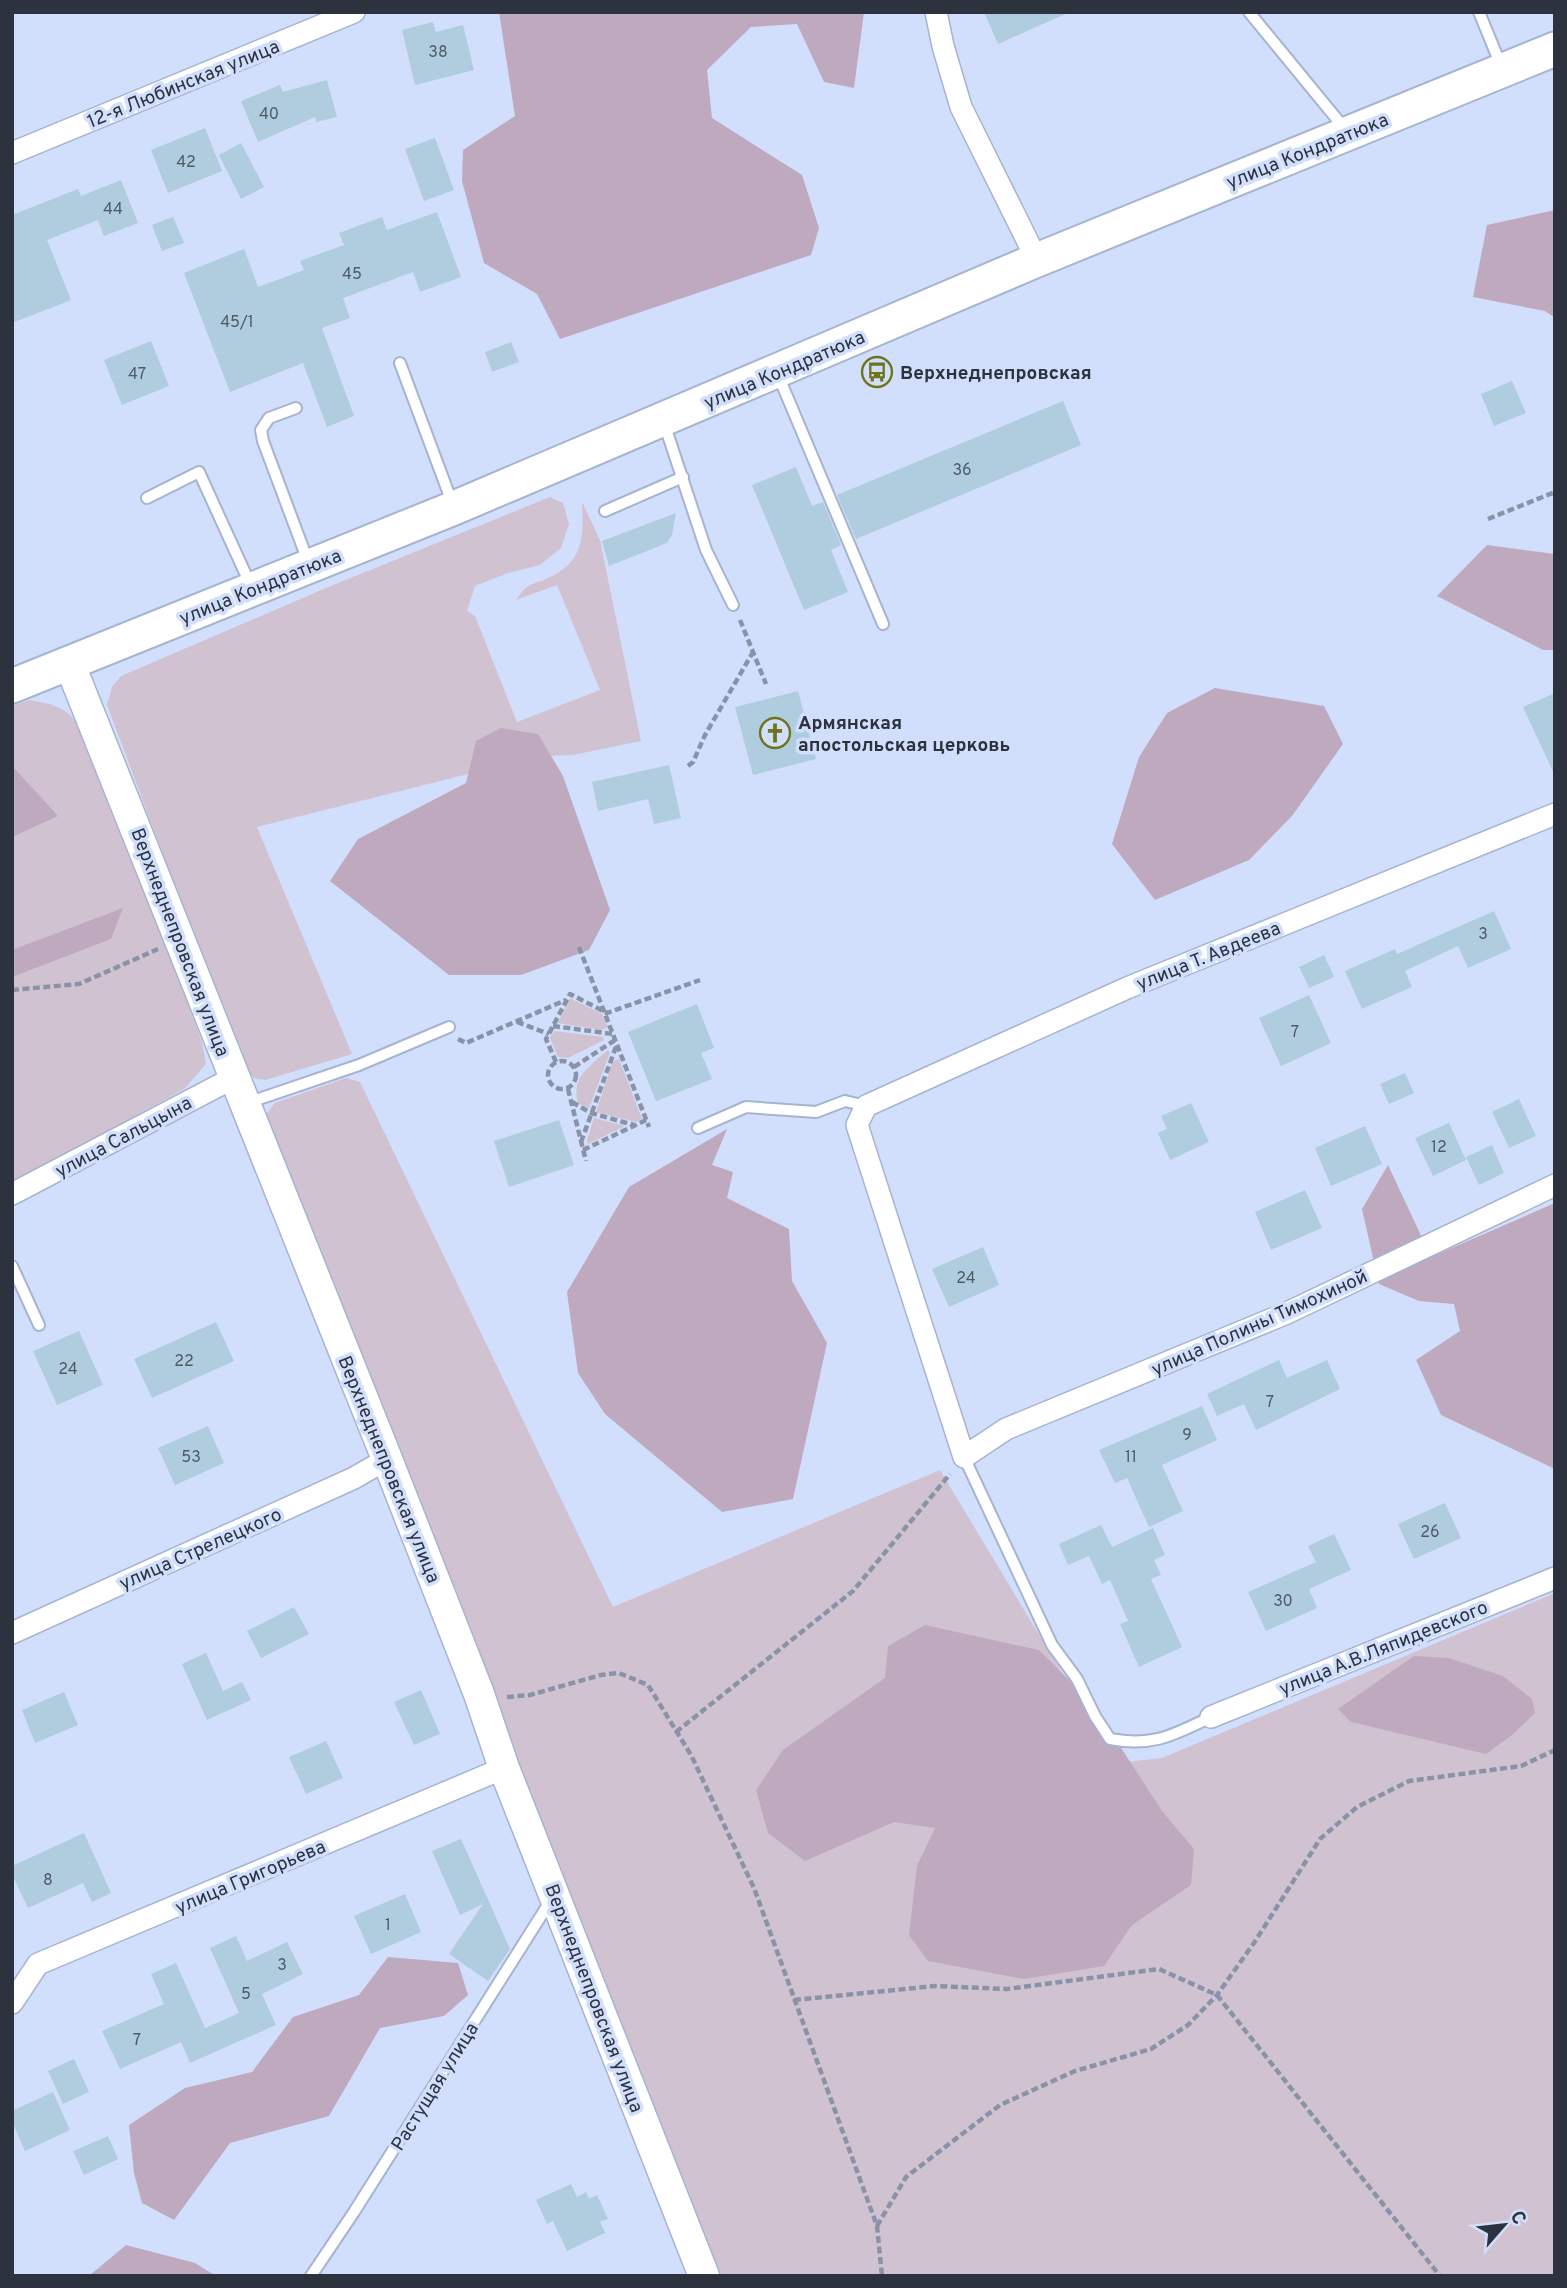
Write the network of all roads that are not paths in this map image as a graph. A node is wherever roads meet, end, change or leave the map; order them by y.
1 (354, 12) edge
2 (936, 12) edge
3 (1249, 12) edge
4 (1479, 12) edge
5 (1555, 49) edge
6 (1503, 71) junction
7 (1348, 133) junction
8 (12, 153) edge
9 (1037, 260) junction
10 (400, 363) dead end
11 (777, 373) junction
12 (296, 408) dead end
13 (663, 420) junction
14 (683, 477) junction
15 (146, 498) dead end
16 (454, 508) junction
17 (605, 511) dead end
18 (310, 566) junction
19 (253, 589) junction
20 (733, 605) road end
21 (883, 624) dead end
22 (70, 664) junction
23 (13, 684) edge
24 (1555, 814) edge
25 (449, 1027) dead end
26 (238, 1091) junction
27 (866, 1106) junction
28 (698, 1128) dead end
29 (1555, 1185) edge
30 (12, 1194) edge
31 (12, 1266) edge
32 (39, 1325) dead end
33 (964, 1457) junction
34 (387, 1459) junction
35 (1555, 1578) edge
36 (12, 1633) edge
37 (1211, 1717) joint
38 (504, 1768) junction
39 (554, 1895) junction
40 (12, 2003) edge
41 (321, 2270) edge
42 (312, 2276) edge
43 (704, 2276) edge

1 - 8 street, 12-я Любинская улица
2 - 9 street
3 - 7 lane
4 - 6 lane
5 - 6 main road, улица Кондратюка
6 - 7 main road, улица Кондратюка
7 - 9 main road, улица Кондратюка
9 - 11 main road, улица Кондратюка
10 - 16 lane
11 - 13 main road, улица Кондратюка
11 - 21 lane
12 - 18 lane
13 - 14 lane
13 - 16 main road, улица Кондратюка
14 - 17 lane
14 - 20 lane
15 - 19 lane
16 - 18 main road, улица Кондратюка
18 - 19 main road, улица Кондратюка
19 - 22 main road, улица Кондратюка
22 - 23 main road, улица Кондратюка
22 - 26 street, Верхнеднепровская улица
24 - 27 street, улица Т. Авдеева
25 - 26 lane
26 - 30 street, улица Сальцына
26 - 34 street, Верхнеднепровская улица
27 - 28 lane
27 - 33 street
29 - 33 street, улица Полины Тимохиной
31 - 32 lane
33 - 37 lane
34 - 36 street, улица Стрелецкого
34 - 38 street, Верхнеднепровская улица
35 - 37 street, улица А.В.Ляпидевского
38 - 39 street, Верхнеднепровская улица
38 - 40 street, улица Григорьева
39 - 41 lane, Растущая улица
39 - 43 street, Верхнеднепровская улица
41 - 42 lane, Растущая улица

